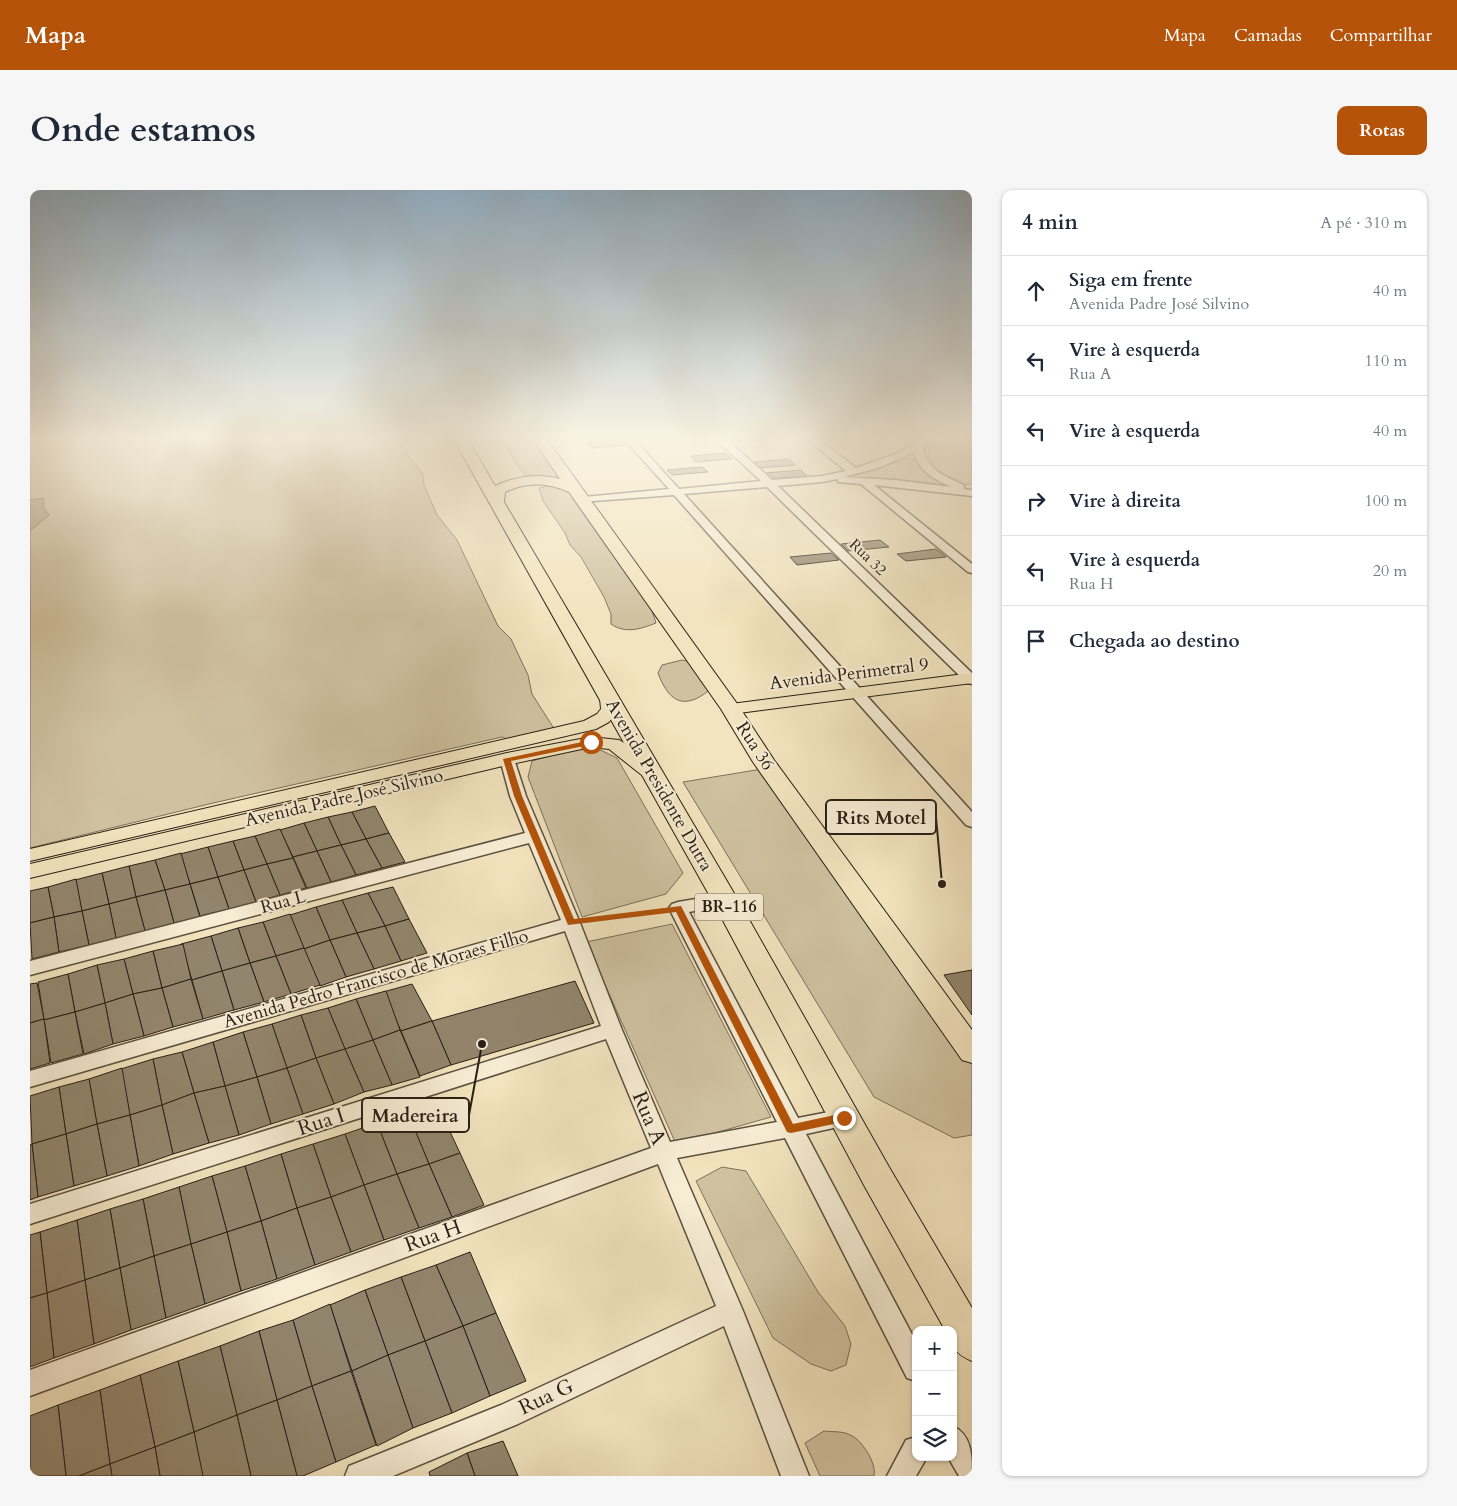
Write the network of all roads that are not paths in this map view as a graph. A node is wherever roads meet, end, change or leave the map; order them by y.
1 (494, 498) edge
2 (497, 498) edge
3 (583, 498) edge
4 (684, 498) edge
5 (785, 498) edge
6 (884, 498) edge
7 (496, 501) junction
8 (972, 570) edge
9 (972, 679) edge
10 (858, 694) junction
11 (609, 698) junction
12 (731, 709) junction
13 (507, 759) junction
14 (650, 772) junction
15 (972, 822) edge
16 (535, 836) junction
17 (30, 855) edge
18 (30, 871) edge
19 (726, 900) junction
20 (571, 923) junction
21 (30, 968) edge
22 (612, 1030) junction
23 (972, 1052) edge
24 (30, 1079) edge
25 (844, 1118) junction
26 (791, 1128) junction
27 (664, 1152) junction
28 (30, 1214) edge
29 (731, 1310) junction
30 (972, 1343) edge
31 (912, 1362) edge
32 (30, 1383) edge
33 (957, 1446) edge
34 (912, 1457) edge
35 (972, 1474) edge
36 (359, 1476) edge
37 (795, 1476) edge
38 (901, 1476) edge

1 - 7 highway, Avenida Presidente Dutra / BR-116
2 - 7 highway
3 - 12 highway, Rua 36
4 - 10 street
5 - 9 street, Rua 32
6 - 8 street
7 - 11 highway, Avenida Presidente Dutra / BR-116
9 - 10 main road, Avenida Perimetral 9
10 - 12 main road, Avenida Perimetral 9
10 - 15 street
11 - 14 highway, Avenida Presidente Dutra / BR-116
11 - 17 main road, Avenida Padre José Silvino
12 - 23 highway, Rua 36
13 - 14 main road, Avenida Padre José Silvino
13 - 16 street, Rua A
13 - 18 main road, Avenida Padre José Silvino
14 - 19 highway, Avenida Presidente Dutra / BR-116
16 - 20 street, Rua A
16 - 21 street, Rua L
19 - 25 highway, Avenida Presidente Dutra / BR-116
19 - 26 street
20 - 22 street, Rua A
20 - 24 street, Avenida Pedro Francisco de Moraes Filho
22 - 27 street, Rua A
22 - 28 street, Rua I
25 - 26 street, Rua H
25 - 30 highway, Avenida Presidente Dutra / BR-116
26 - 27 street, Rua H
26 - 31 street
27 - 29 street, Rua A
27 - 32 street, Rua H
29 - 36 street, Rua G
29 - 37 street, Rua A
33 - 35 street
34 - 38 street

